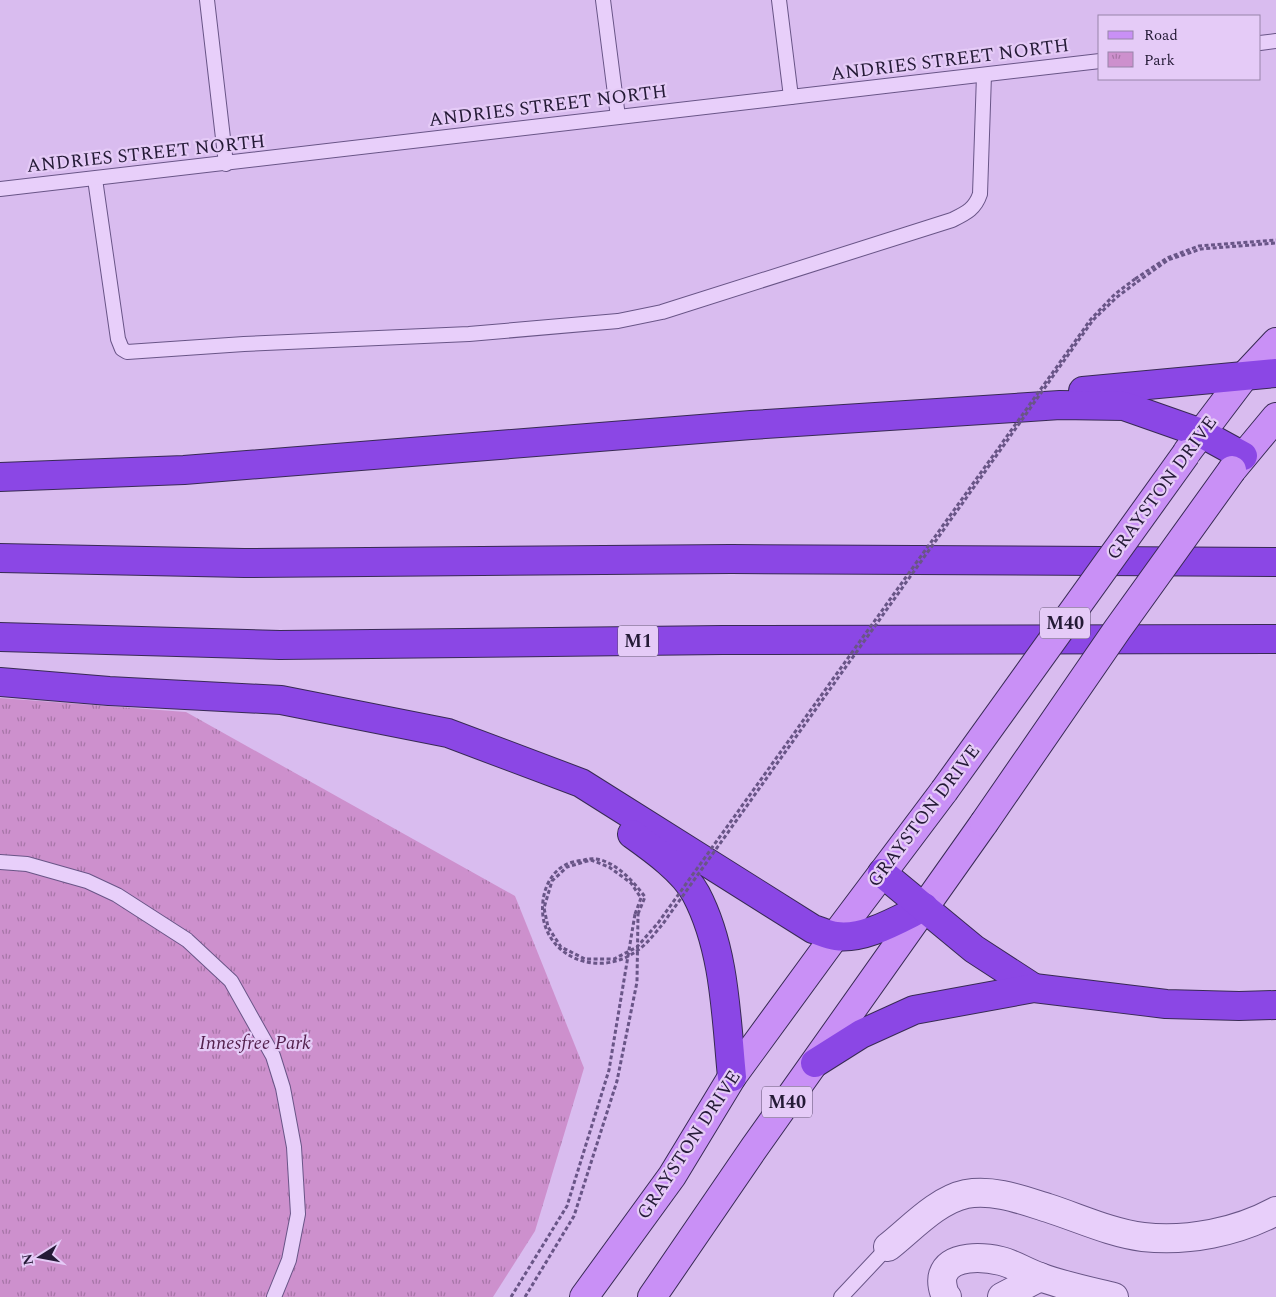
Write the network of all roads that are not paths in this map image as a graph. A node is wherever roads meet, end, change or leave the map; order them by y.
1 (206, 0) edge
2 (603, 0) edge
3 (779, 0) edge
4 (1276, 41) edge
5 (1261, 43) edge
6 (1098, 62) edge
7 (984, 75) junction
8 (791, 97) junction
9 (618, 117) junction
10 (226, 164) junction
11 (96, 179) junction
12 (0, 189) edge
13 (1276, 342) edge
14 (1276, 373) edge
15 (1246, 374) junction
16 (1276, 417) edge
17 (751, 425) junction
18 (1193, 444) junction
19 (1238, 463) junction
20 (0, 477) edge
21 (0, 558) edge
22 (1276, 562) edge
23 (0, 637) edge
24 (1276, 639) edge
25 (0, 682) edge
26 (448, 733) junction
27 (0, 862) edge
28 (882, 873) junction
29 (924, 908) junction
30 (835, 936) junction
31 (1034, 988) junction
32 (1276, 1005) edge
33 (815, 1063) junction
34 (732, 1077) junction
35 (1276, 1211) edge
36 (888, 1247) joint
37 (1040, 1277) junction
38 (274, 1297) edge
39 (584, 1297) edge
40 (652, 1297) edge
41 (841, 1297) edge
42 (947, 1297) edge
43 (1002, 1297) edge
44 (1114, 1297) edge

1 - 10 lane
2 - 9 lane
3 - 8 lane
4 - 5 lane
6 - 7 lane, ANDRIES STREET NORTH
7 - 8 lane, ANDRIES STREET NORTH
7 - 11 lane
8 - 9 lane, ANDRIES STREET NORTH
9 - 10 lane, ANDRIES STREET NORTH
10 - 11 lane, ANDRIES STREET NORTH
11 - 12 lane, ANDRIES STREET NORTH
13 - 15 main road, GRAYSTON DRIVE / M40
14 - 15 highway
15 - 17 highway
15 - 18 main road, GRAYSTON DRIVE / M40
16 - 19 main road, M40
17 - 18 highway
17 - 20 highway
18 - 19 highway
18 - 28 main road, GRAYSTON DRIVE / M40, bridge
19 - 29 main road, M40, bridge
21 - 22 highway
23 - 24 highway, M1
25 - 26 highway
26 - 30 highway
26 - 34 highway
27 - 38 lane
28 - 29 highway
28 - 30 main road, GRAYSTON DRIVE / M40
29 - 30 highway
29 - 31 highway
29 - 33 main road, M40
30 - 34 main road, GRAYSTON DRIVE / M40
31 - 32 highway
31 - 33 highway
33 - 40 main road, M40
34 - 39 main road, GRAYSTON DRIVE / M40
35 - 36 street
36 - 41 lane
37 - 42 street
37 - 43 street
37 - 44 street

